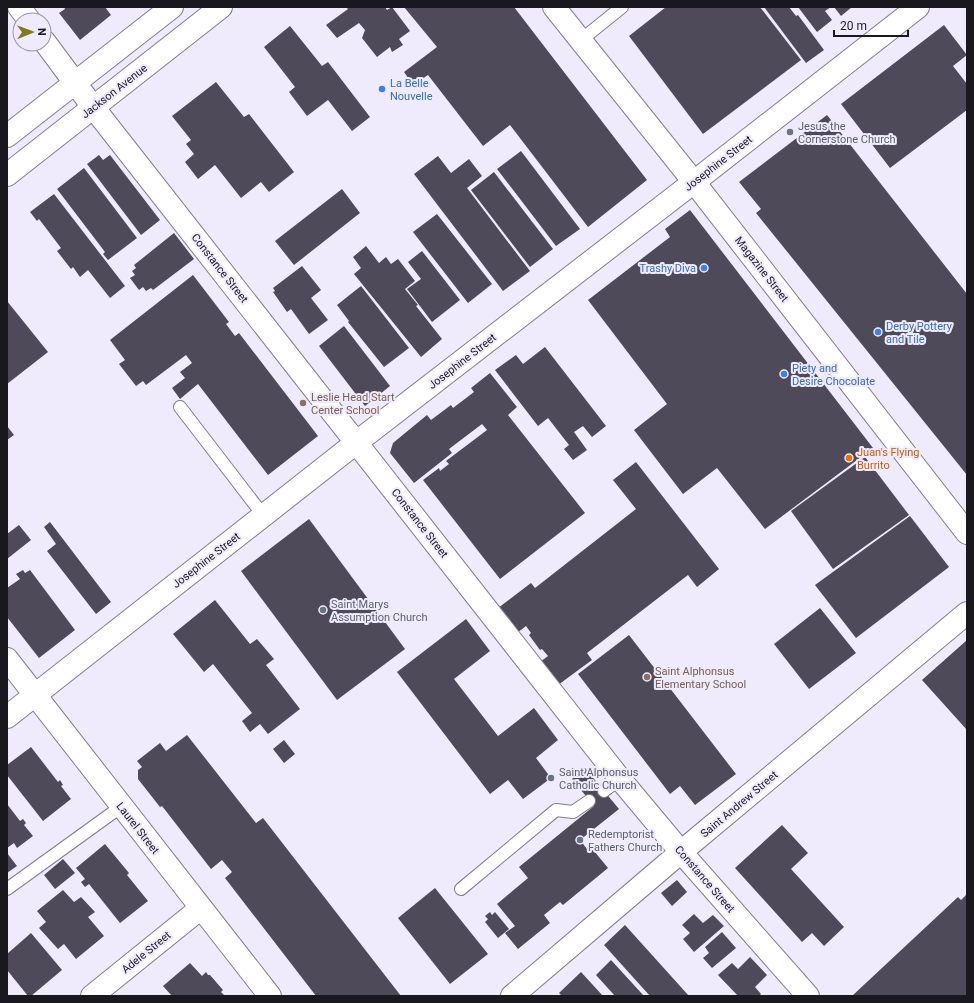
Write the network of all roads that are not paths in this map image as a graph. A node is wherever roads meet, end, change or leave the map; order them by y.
1 (172, 7) edge
2 (221, 7) edge
3 (554, 7) edge
4 (622, 7) edge
5 (918, 7) edge
6 (581, 40) junction
7 (52, 51) edge
8 (76, 82) junction
9 (93, 107) junction
10 (7, 136) edge
11 (7, 174) edge
12 (694, 182) junction
13 (180, 406) dead end
14 (357, 442) junction
15 (264, 515) junction
16 (967, 533) edge
17 (967, 613) edge
18 (7, 659) edge
19 (36, 695) junction
20 (7, 717) edge
21 (589, 801) dead end
22 (122, 806) junction
23 (681, 852) junction
24 (7, 889) edge
25 (461, 889) dead end
26 (201, 908) junction
27 (92, 996) edge
28 (270, 996) edge
29 (512, 996) edge
30 (808, 996) edge

1 - 8 street
2 - 9 street, Jackson Avenue
3 - 6 street, Magazine Street
4 - 6 lane
5 - 12 street, Josephine Street
6 - 12 street, Magazine Street
7 - 8 street, Constance Street
8 - 9 street, Constance Street
8 - 10 street
9 - 11 street, Jackson Avenue
9 - 14 street, Constance Street
12 - 14 street, Josephine Street
12 - 16 street, Magazine Street
13 - 15 lane
14 - 15 street, Josephine Street
14 - 23 street, Constance Street
15 - 19 street, Josephine Street
17 - 23 street, Saint Andrew Street
18 - 19 street, Laurel Street
19 - 20 street, Josephine Street
19 - 22 street, Laurel Street
21 - 25 lane
22 - 24 lane
22 - 26 street, Laurel Street
23 - 29 street, Saint Andrew Street
23 - 30 street, Constance Street
26 - 27 street, Adele Street
26 - 28 street, Laurel Street

